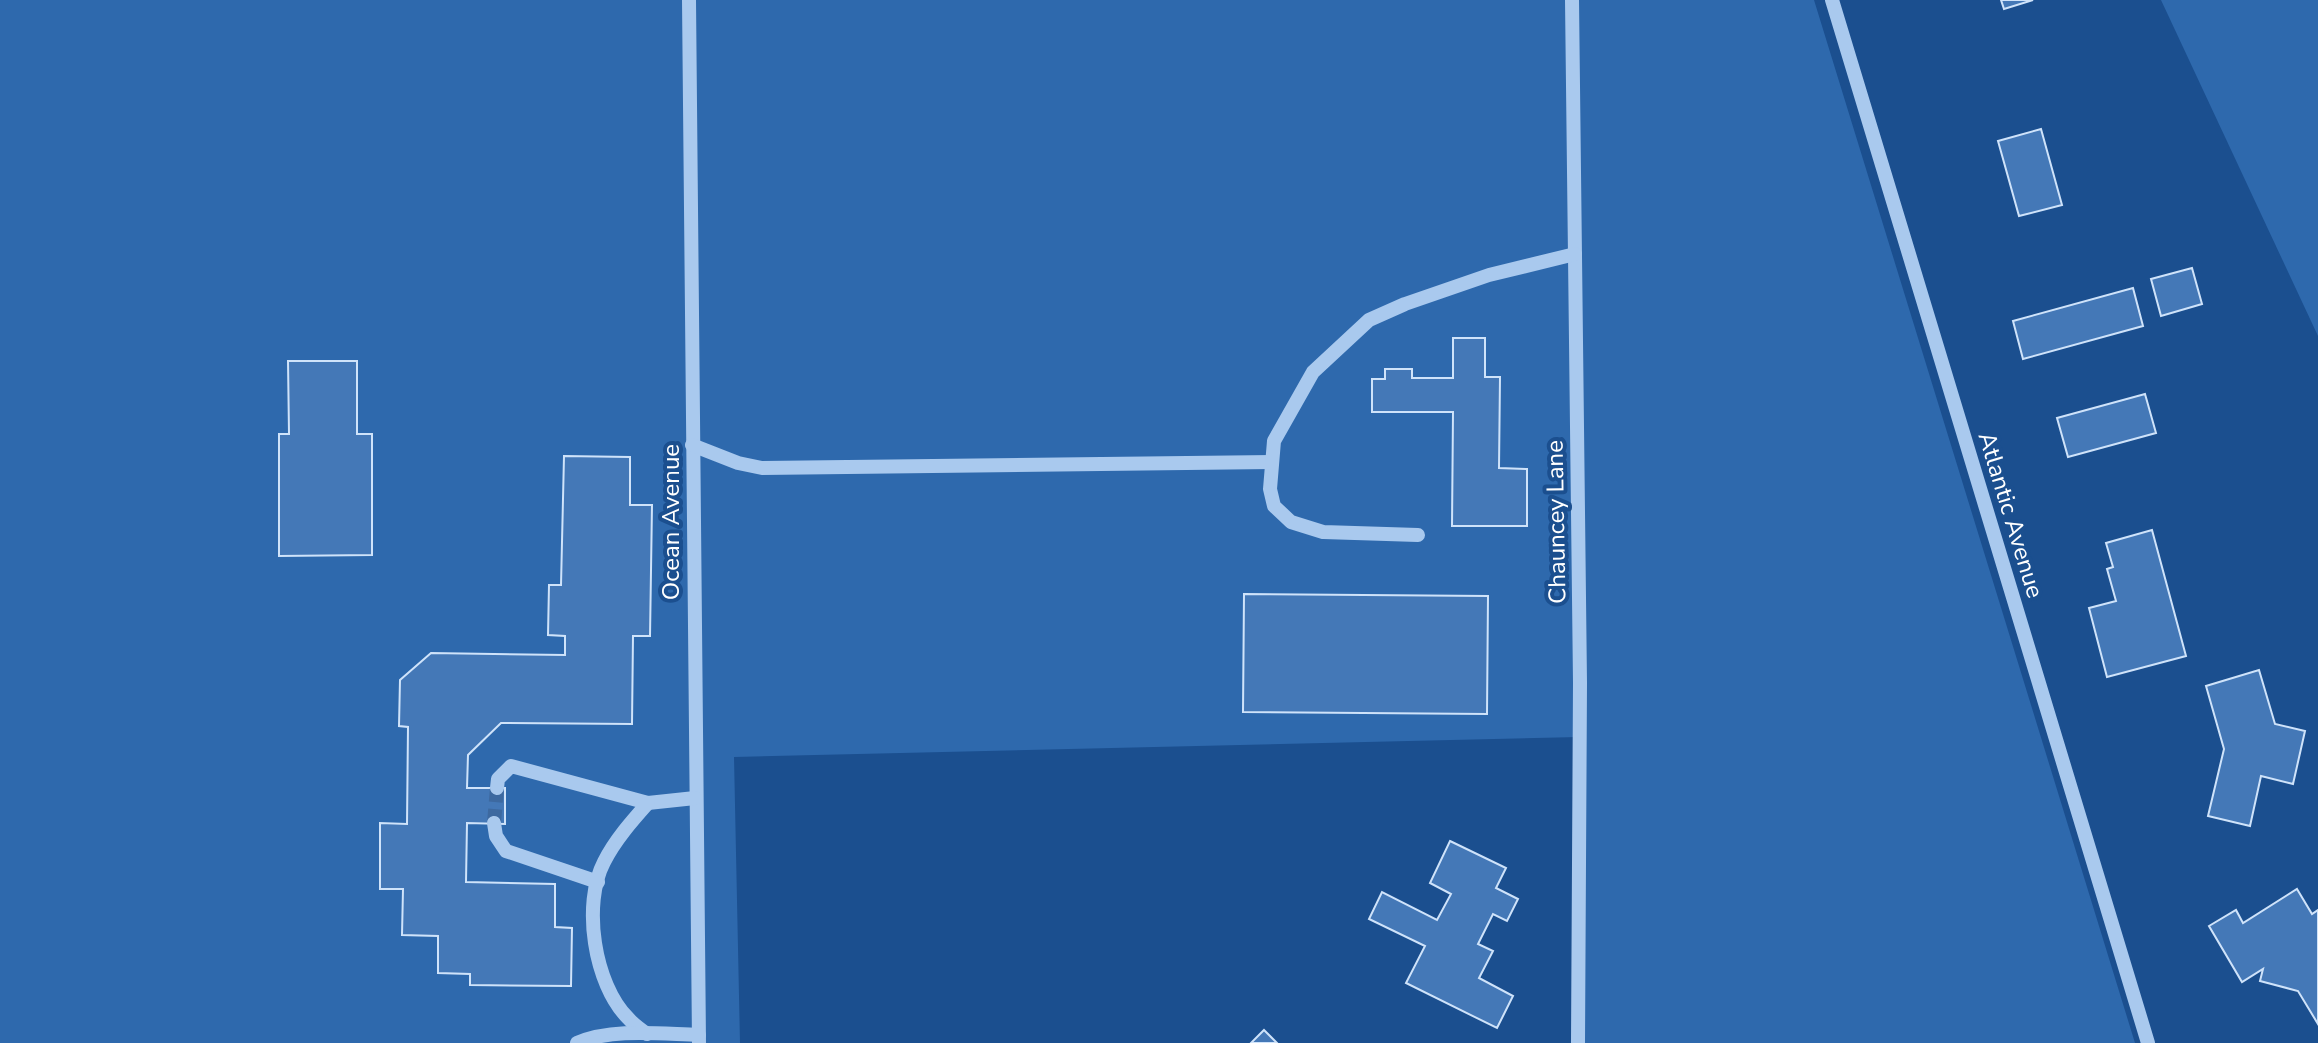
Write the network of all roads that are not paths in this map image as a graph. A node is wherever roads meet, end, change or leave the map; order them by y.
1 (689, 0) edge
2 (1572, 0) edge
3 (1832, 0) edge
4 (1575, 254) junction
5 (692, 445) junction
6 (1272, 462) junction
7 (1418, 535) dead end
8 (497, 788) dead end
9 (695, 798) junction
10 (648, 803) junction
11 (494, 823) tunnel mouth
12 (598, 882) junction
13 (647, 1034) junction
14 (699, 1039) edge
15 (577, 1043) edge
16 (1578, 1043) edge
17 (2148, 1043) edge

1 - 5 street, Ocean Avenue
2 - 4 street, Chauncey Lane
3 - 17 street, Atlantic Avenue
4 - 6 street
4 - 16 street, Chauncey Lane
5 - 6 street
5 - 9 street, Ocean Avenue
6 - 7 street
8 - 10 street
9 - 10 street
9 - 14 street, Ocean Avenue
10 - 12 street
11 - 12 street
12 - 13 street
13 - 14 street
13 - 15 street

